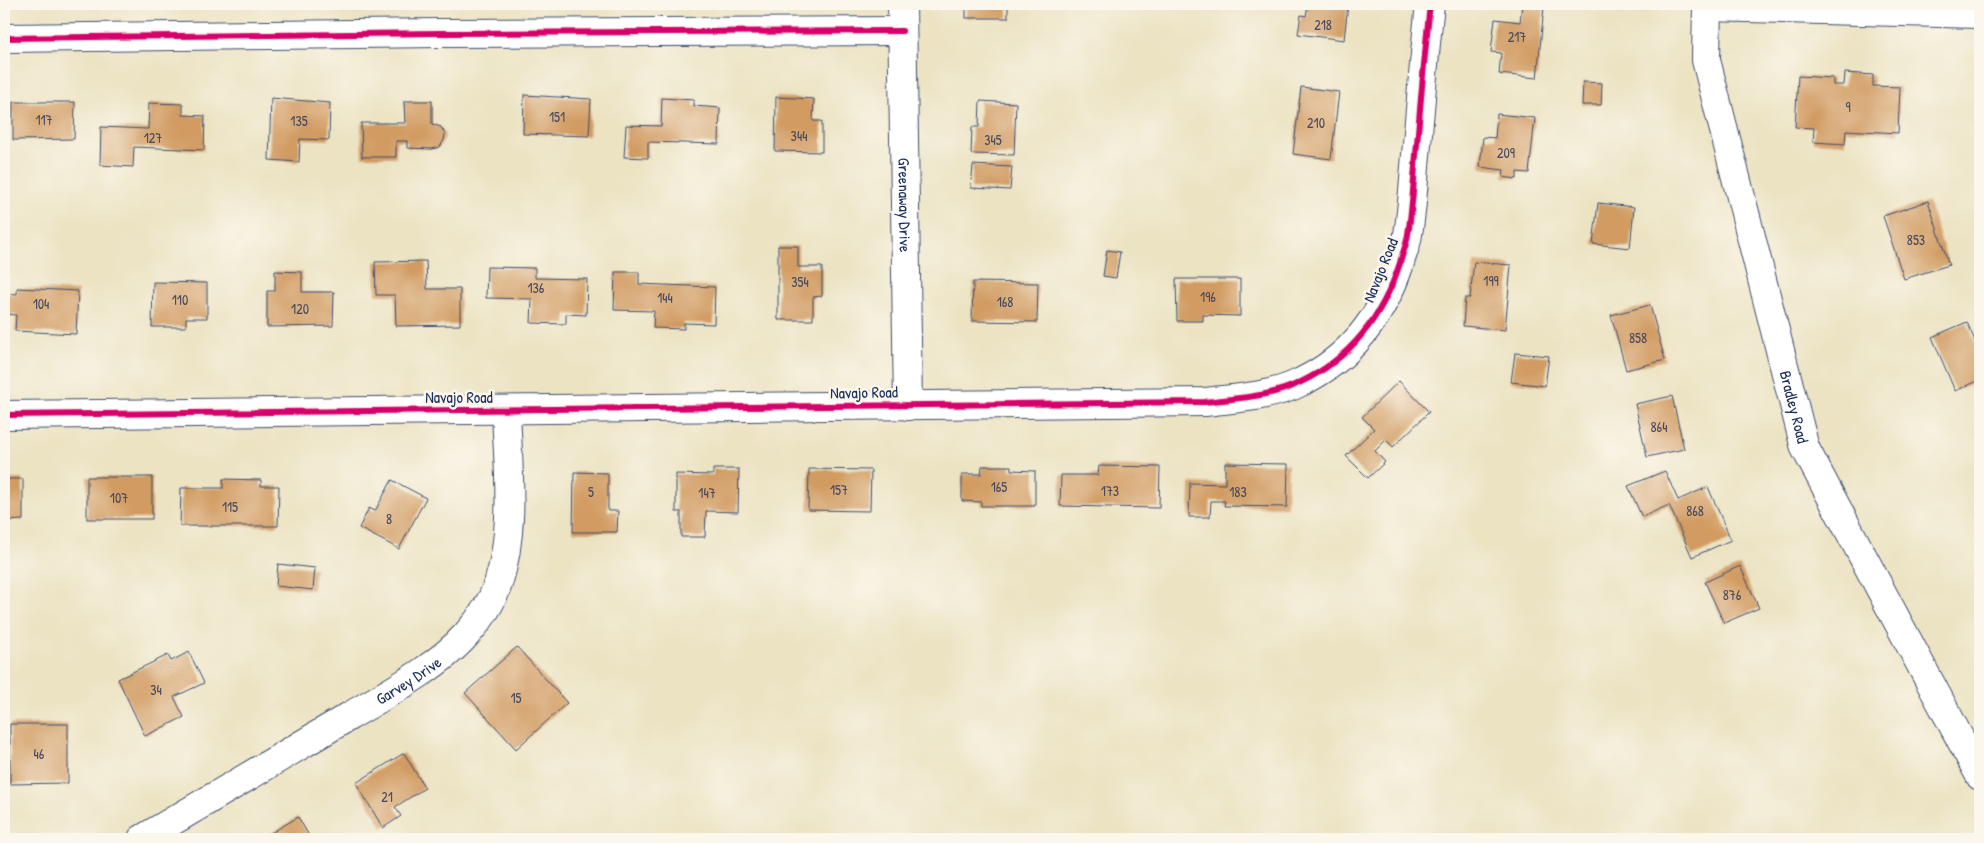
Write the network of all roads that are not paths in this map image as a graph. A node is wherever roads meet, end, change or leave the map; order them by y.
1 (902, 4) edge
2 (1430, 4) edge
3 (1707, 6) edge
4 (1980, 14) edge
5 (902, 31) junction
6 (4, 38) edge
7 (908, 406) junction
8 (506, 411) junction
9 (4, 415) edge
10 (1980, 776) edge
11 (142, 839) edge

1 - 5 street, Greenaway Drive
2 - 7 street, Navajo Road
3 - 4 street
3 - 10 street, Bradley Road
5 - 6 street
5 - 7 street, Greenaway Drive
7 - 8 street, Navajo Road
8 - 9 street, Navajo Road
8 - 11 street, Garvey Drive

